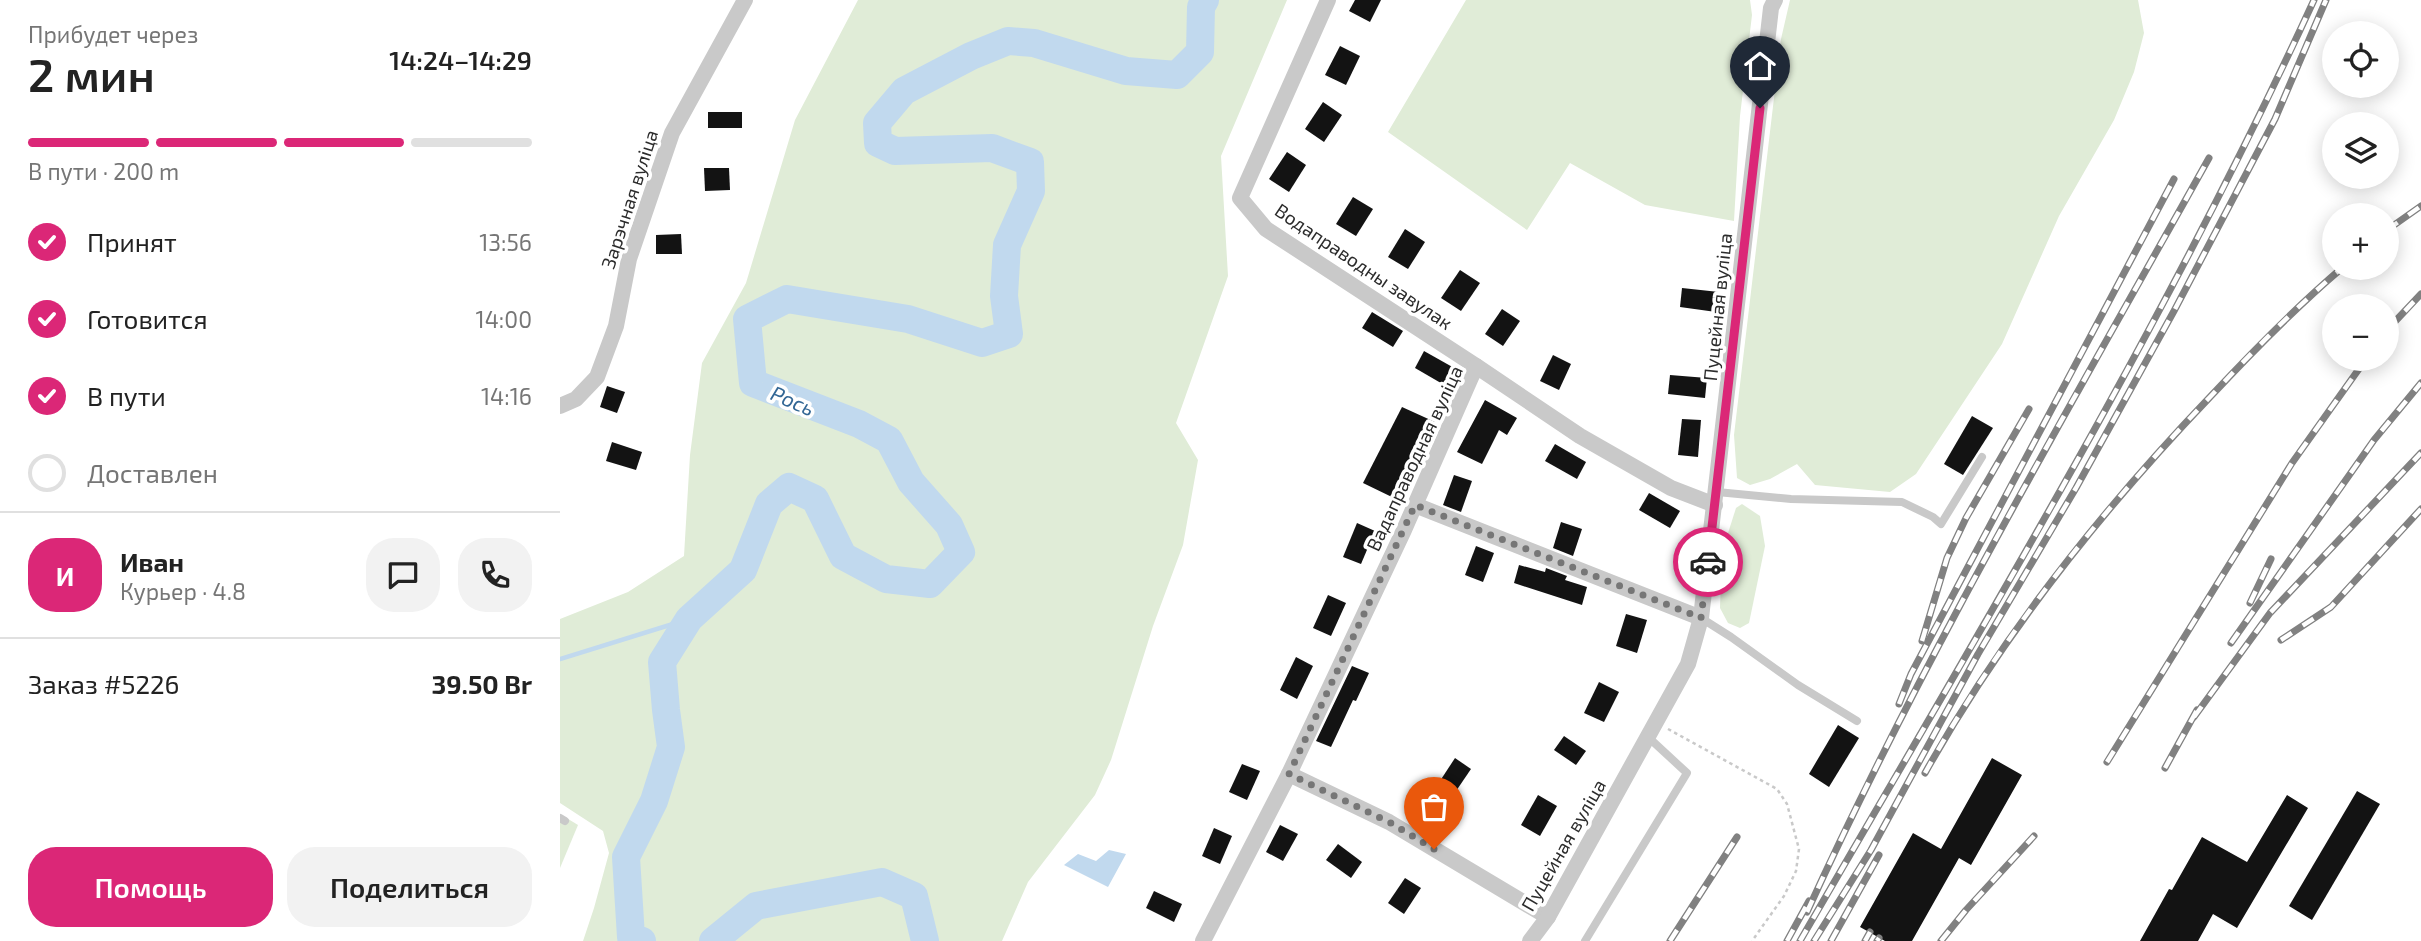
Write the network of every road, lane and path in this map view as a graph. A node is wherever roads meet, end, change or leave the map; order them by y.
1 (745, 0) edge
2 (1328, 0) edge
3 (1775, 0) edge
4 (1476, 366) junction
5 (560, 406) edge
6 (1982, 457) dead end
7 (1716, 498) junction
8 (1415, 505) junction
9 (1701, 618) junction
10 (1857, 721) dead end
11 (1652, 730) junction
12 (1289, 774) junction
13 (1548, 917) junction
14 (1203, 941) edge
15 (1530, 941) edge
16 (1585, 941) edge
17 (1752, 941) edge

1 - 5 street, Зарэчная вуліца
2 - 4 street, Водаправодны завулак
3 - 7 street, Пуцейная вуліца
4 - 7 street, Вадаправодная вуліца
4 - 8 street, Вадаправодная вуліца
6 - 7 lane
7 - 9 street, Пуцейная вуліца
8 - 9 street
8 - 12 street, Вадаправодная вуліца
9 - 10 lane
9 - 11 street, Пуцейная вуліца
11 - 13 street, Пуцейная вуліца
11 - 16 lane
11 - 17 path
12 - 13 street
12 - 14 street, Вадаправодная вуліца
13 - 15 street, Пуцейная вуліца

